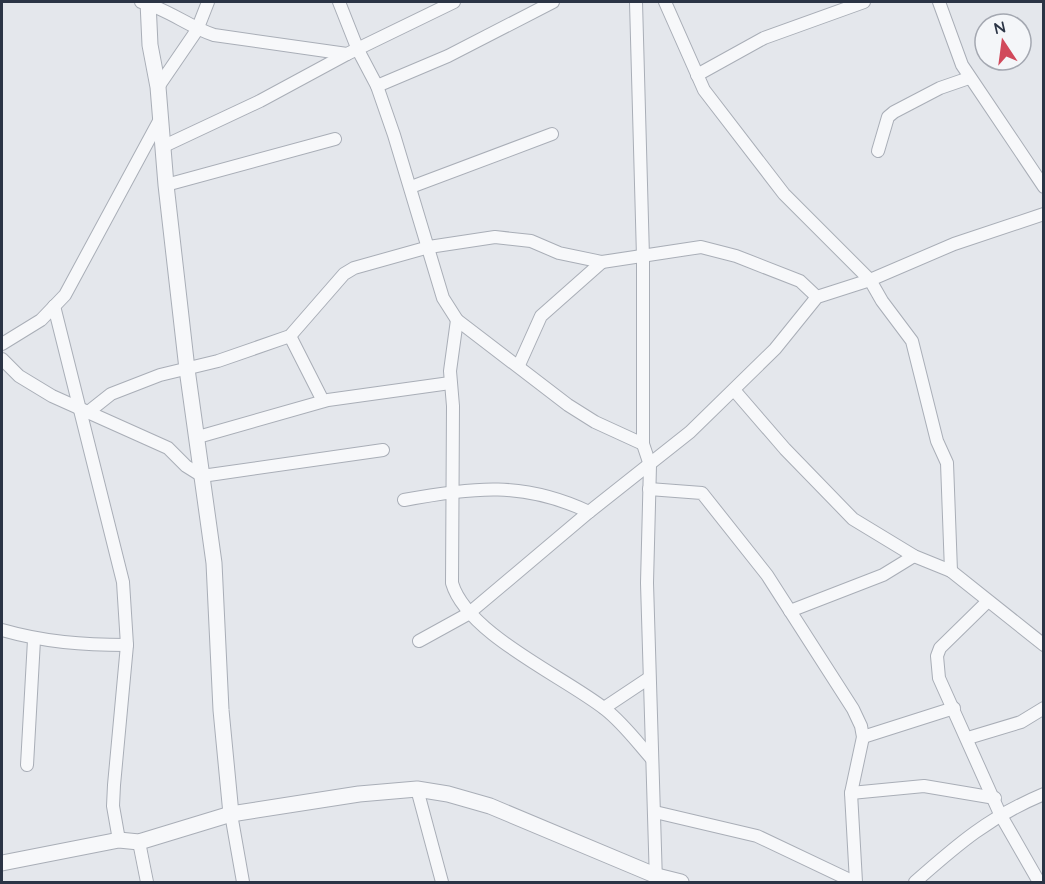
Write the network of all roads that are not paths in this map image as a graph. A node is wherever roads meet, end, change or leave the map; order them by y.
1 (146, 2) edge
2 (208, 2) edge
3 (339, 2) edge
4 (454, 2) edge
5 (553, 2) edge
6 (638, 2) edge
7 (665, 2) edge
8 (864, 2) edge
9 (939, 2) edge
10 (197, 30) junction
11 (352, 52) junction
12 (697, 75) junction
13 (969, 78) junction
14 (377, 86) junction
15 (158, 87) junction
16 (159, 121) junction
17 (552, 134) dead end
18 (334, 139) dead end
19 (162, 147) junction
20 (878, 151) dead end
21 (166, 184) junction
22 (411, 187) junction
23 (1044, 187) edge
24 (1044, 214) edge
25 (429, 247) junction
26 (643, 256) junction
27 (602, 262) junction
28 (870, 280) junction
29 (817, 297) junction
30 (54, 306) junction
31 (457, 320) junction
32 (290, 336) junction
33 (2, 344) edge
34 (2, 359) edge
35 (519, 365) junction
36 (187, 369) junction
37 (450, 383) junction
38 (734, 390) junction
39 (323, 401) junction
40 (84, 412) junction
41 (198, 437) junction
42 (643, 444) junction
43 (382, 450) dead end
44 (650, 465) junction
45 (202, 476) junction
46 (649, 489) junction
47 (453, 491) junction
48 (404, 500) dead end
49 (589, 512) junction
50 (914, 556) junction
51 (951, 571) junction
52 (987, 602) junction
53 (790, 611) junction
54 (468, 614) junction
55 (2, 630) edge
56 (34, 640) junction
57 (419, 641) dead end
58 (127, 645) junction
59 (1044, 645) edge
60 (649, 678) junction
61 (604, 708) junction
62 (954, 708) junction
63 (1044, 708) edge
64 (863, 737) junction
65 (968, 738) junction
66 (652, 759) junction
67 (27, 765) dead end
68 (417, 789) junction
69 (851, 793) junction
70 (1044, 794) edge
71 (995, 798) junction
72 (655, 812) junction
73 (231, 814) junction
74 (1000, 814) junction
75 (119, 840) junction
76 (140, 842) junction
77 (2, 863) edge
78 (656, 879) edge
79 (147, 882) edge
80 (243, 882) edge
81 (442, 882) edge
82 (681, 882) edge
83 (855, 882) edge
84 (915, 882) edge
85 (1039, 882) edge

1 - 10 street
1 - 15 street
2 - 10 street
3 - 11 street
4 - 11 street
5 - 14 street
6 - 26 street
7 - 12 street
8 - 12 street
9 - 13 street
10 - 11 street
10 - 15 street
11 - 14 street
11 - 19 street
12 - 28 street
13 - 20 street
13 - 23 street
14 - 22 street
15 - 16 street
16 - 19 street
16 - 30 street
17 - 22 street
18 - 21 street
19 - 21 street
21 - 36 street
22 - 25 street
24 - 28 street
25 - 27 street
25 - 31 street
25 - 32 street
26 - 27 street
26 - 29 street
26 - 42 street
27 - 35 street
28 - 29 street
28 - 51 street
29 - 38 street
30 - 33 street
30 - 40 street
31 - 35 street
31 - 37 street
32 - 36 street
32 - 39 street
34 - 40 street
35 - 42 street
36 - 40 street
36 - 41 street
37 - 39 street
37 - 47 street
38 - 44 street
38 - 50 street
39 - 41 street
40 - 45 street
40 - 58 street
41 - 45 street
42 - 44 street
43 - 45 street
44 - 46 street
44 - 49 street
45 - 73 street
46 - 53 street
46 - 60 street
47 - 48 street
47 - 49 street
47 - 54 street
49 - 54 street
50 - 51 street
50 - 53 street
51 - 52 street
52 - 59 street
52 - 62 street
53 - 64 street
54 - 57 street
54 - 61 street
55 - 56 street
56 - 58 street
56 - 67 street
58 - 75 street
60 - 61 street
60 - 66 street
61 - 66 street
62 - 64 street
62 - 65 street
63 - 65 street
64 - 69 street
65 - 71 street
66 - 72 street
68 - 73 street
68 - 78 street
68 - 81 street
69 - 71 street
69 - 83 street
70 - 74 street
71 - 74 street
72 - 78 street
72 - 83 street
73 - 76 street
73 - 80 street
74 - 84 street
74 - 85 street
75 - 76 street
75 - 77 street
76 - 79 street
78 - 82 street

